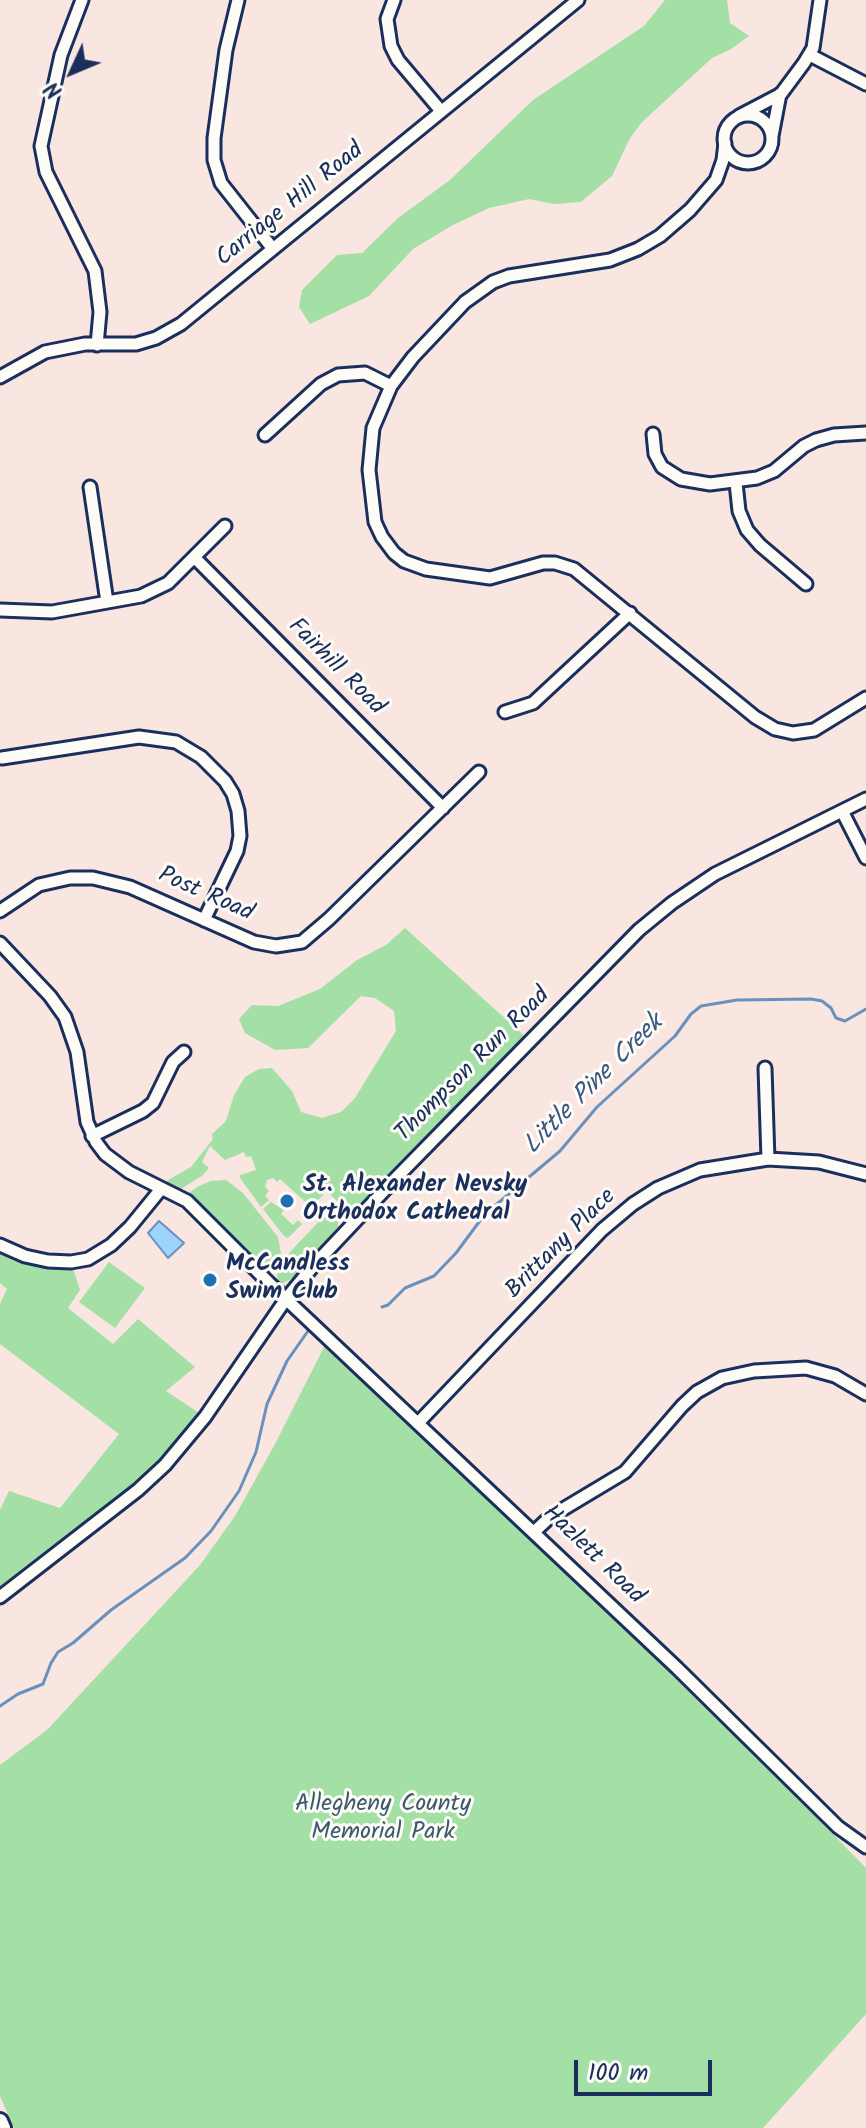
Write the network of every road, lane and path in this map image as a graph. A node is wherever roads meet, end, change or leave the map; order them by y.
1 (82, 0) edge
2 (238, 0) edge
3 (394, 0) edge
4 (578, 0) edge
5 (820, 0) edge
6 (810, 55) junction
7 (866, 84) edge
8 (781, 94) junction
9 (441, 111) junction
10 (739, 116) junction
11 (772, 137) junction
12 (725, 143) junction
13 (747, 163) junction
14 (716, 180) junction
15 (273, 249) junction
16 (97, 345) junction
17 (0, 377) edge
18 (391, 386) junction
19 (866, 433) edge
20 (653, 434) dead end
21 (265, 435) dead end
22 (736, 483) junction
23 (90, 487) dead end
24 (225, 526) dead end
25 (195, 558) junction
26 (806, 584) dead end
27 (107, 602) junction
28 (0, 610) edge
29 (630, 613) junction
30 (866, 698) edge
31 (505, 712) dead end
32 (2, 758) dead end
33 (479, 772) dead end
34 (866, 799) edge
35 (443, 808) junction
36 (842, 811) junction
37 (866, 858) edge
38 (0, 911) edge
39 (204, 920) junction
40 (0, 943) edge
41 (184, 1052) dead end
42 (765, 1068) dead end
43 (92, 1136) junction
44 (768, 1159) junction
45 (866, 1174) edge
46 (161, 1189) junction
47 (0, 1245) edge
48 (286, 1299) junction
49 (866, 1394) edge
50 (418, 1423) junction
51 (534, 1532) junction
52 (0, 1597) edge
53 (866, 1847) edge
54 (0, 2121) edge
55 (3, 2128) edge

1 - 16 street
2 - 15 street
3 - 9 street
4 - 9 street, Carriage Hill Road
5 - 6 street
6 - 7 street
6 - 8 street
8 - 10 street
8 - 11 street
9 - 15 street, Carriage Hill Road
10 - 11 street
10 - 12 street
11 - 13 street
12 - 13 street
12 - 14 street
13 - 14 street
14 - 18 street
15 - 16 street, Carriage Hill Road
16 - 17 street, Carriage Hill Road
18 - 21 street
18 - 29 street
19 - 22 street
20 - 22 street
22 - 26 street
23 - 27 street
24 - 25 street
25 - 27 street
25 - 35 street, Fairhill Road
27 - 28 street
29 - 30 street
29 - 31 street
32 - 39 street
33 - 35 street, Post Road
34 - 36 street, Thompson Run Road
35 - 39 street, Post Road
36 - 37 street
36 - 48 street, Thompson Run Road
38 - 39 street, Post Road
40 - 43 street
41 - 43 street
42 - 44 street
43 - 46 street, Hazlett Road
44 - 45 street, Brittany Place
44 - 50 street, Brittany Place
46 - 47 street
46 - 48 street, Hazlett Road
48 - 50 street, Hazlett Road
48 - 52 street, Thompson Run Road
49 - 51 street
50 - 51 street, Hazlett Road
51 - 53 street, Hazlett Road
54 - 55 main road

